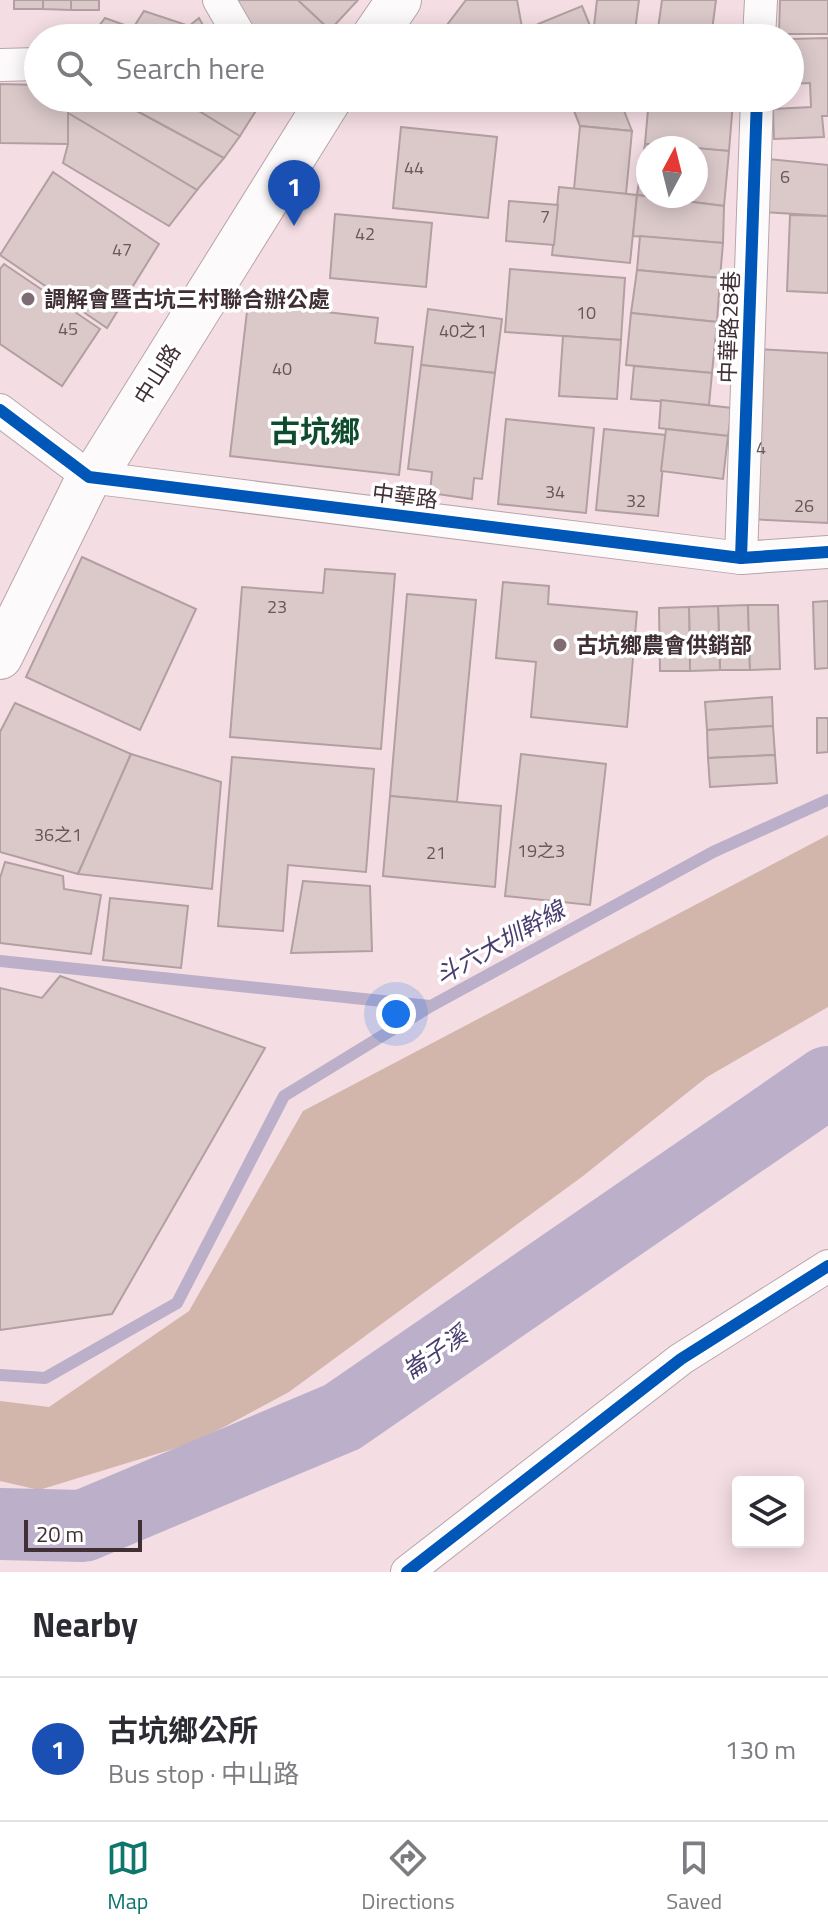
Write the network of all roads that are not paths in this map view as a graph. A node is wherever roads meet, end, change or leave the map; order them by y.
1 (219, 0) edge
2 (399, 0) edge
3 (761, 0) edge
4 (233, 24) edge
5 (383, 24) edge
6 (760, 24) edge
7 (24, 64) edge
8 (0, 65) edge
9 (311, 112) edge
10 (757, 112) edge
11 (0, 410) edge
12 (89, 477) junction
13 (828, 552) edge
14 (741, 558) junction
15 (0, 657) edge
16 (828, 1266) edge
17 (407, 1572) edge

1 - 4 street
2 - 5 main road
3 - 6 street
7 - 8 street
9 - 12 main road, 中山路
10 - 14 street, 中華路28巷
11 - 12 street, 中華路
12 - 14 street, 中華路
12 - 15 main road, 中山路
13 - 14 street, 中華路
16 - 17 street

